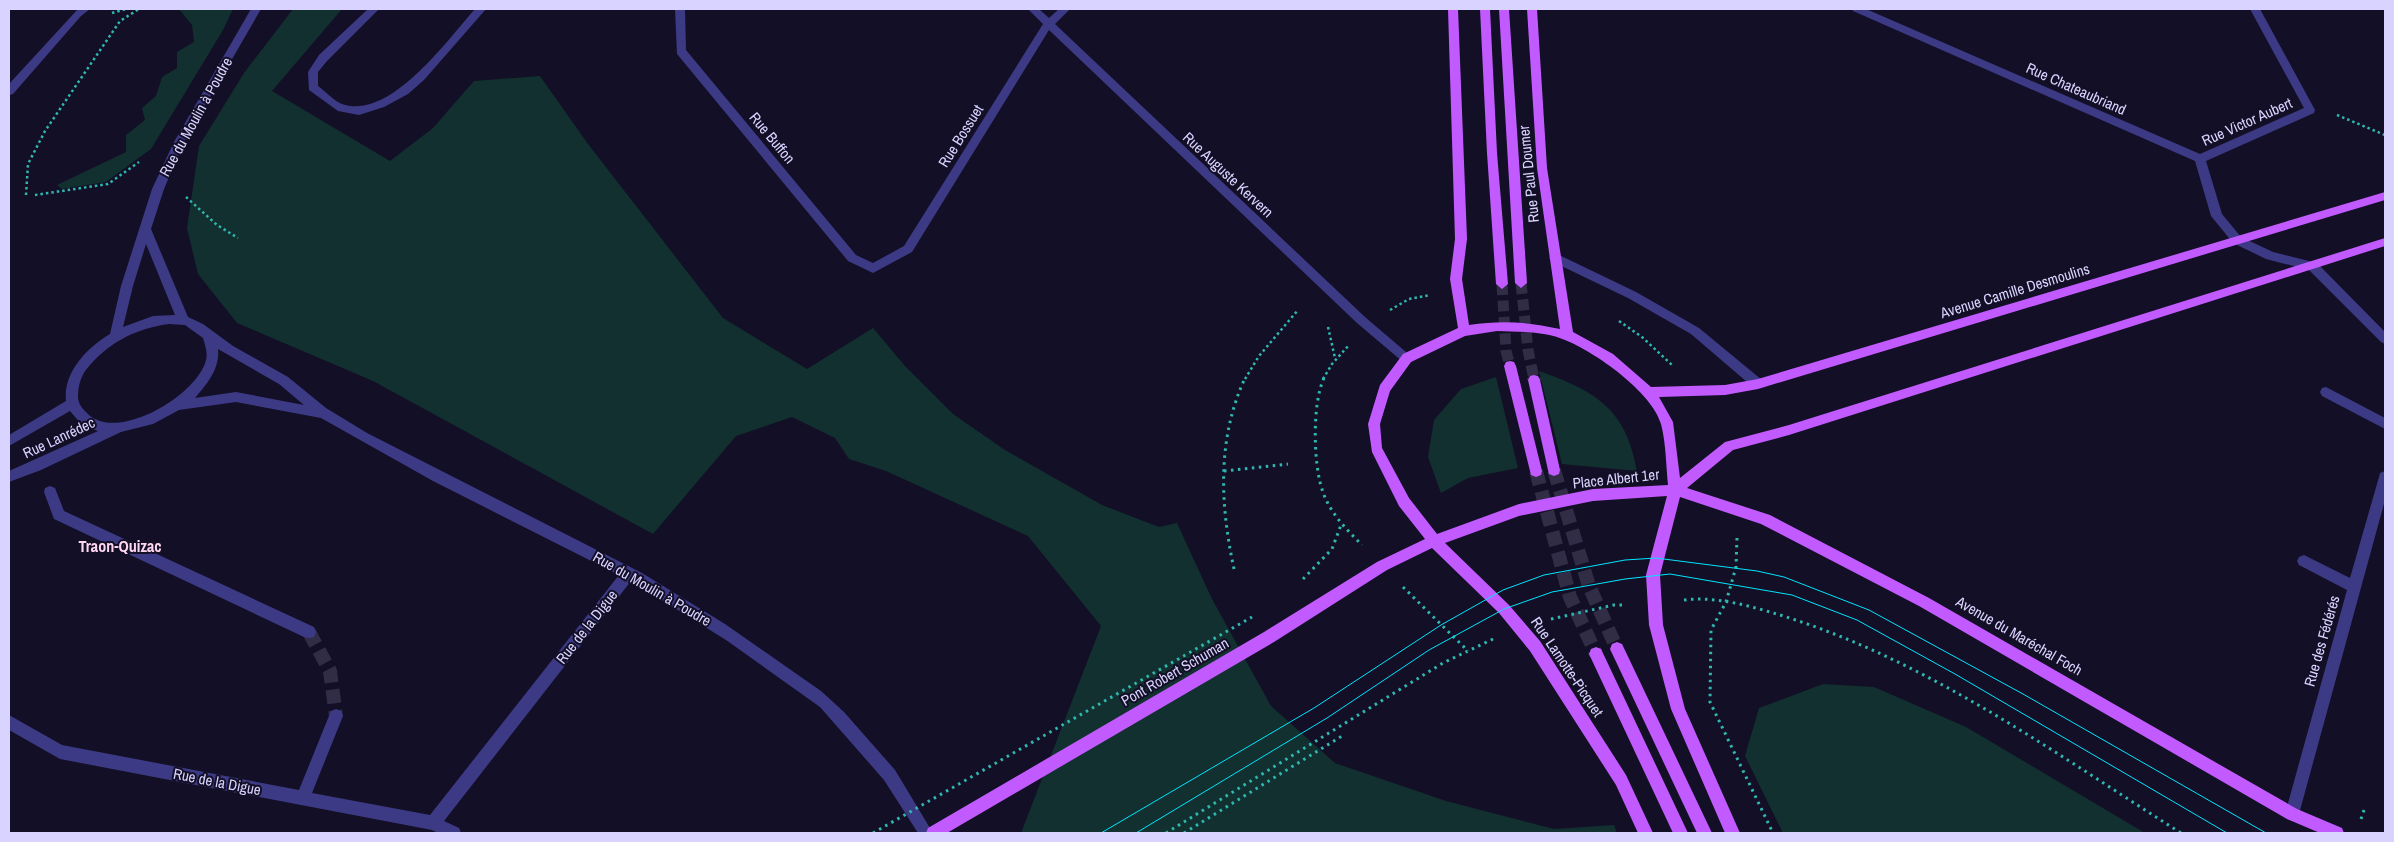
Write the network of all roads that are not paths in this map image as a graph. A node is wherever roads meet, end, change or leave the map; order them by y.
1 (85, 9) edge
2 (256, 9) edge
3 (374, 9) edge
4 (481, 9) edge
5 (680, 9) edge
6 (1033, 9) edge
7 (1065, 9) edge
8 (1453, 9) edge
9 (1485, 9) edge
10 (1504, 9) edge
11 (1532, 9) edge
12 (1857, 9) edge
13 (2255, 9) edge
14 (1048, 24) junction
15 (9, 91) edge
16 (2200, 159) junction
17 (2385, 196) edge
18 (146, 230) junction
19 (2237, 240) junction
20 (2385, 242) edge
21 (1554, 258) junction
22 (2313, 266) junction
23 (873, 268) joint
24 (1521, 283) tunnel mouth
25 (1502, 284) tunnel mouth
26 (183, 320) junction
27 (1464, 332) junction
28 (1567, 335) junction
29 (209, 336) junction
30 (115, 337) junction
31 (2385, 339) edge
32 (1407, 358) junction
33 (1510, 366) tunnel mouth
34 (1534, 380) tunnel mouth
35 (1758, 384) junction
36 (1649, 392) junction
37 (2326, 392) dead end
38 (72, 404) junction
39 (179, 405) junction
40 (323, 414) junction
41 (2385, 424) edge
42 (122, 427) junction
43 (9, 442) edge
44 (1554, 470) tunnel mouth
45 (1536, 471) tunnel mouth
46 (9, 477) edge
47 (2385, 477) edge
48 (1676, 490) junction
49 (50, 492) dead end
50 (1434, 541) junction
51 (2304, 560) dead end
52 (629, 573) junction
53 (2354, 587) junction
54 (309, 632) tunnel mouth
55 (1616, 649) tunnel mouth
56 (1596, 654) tunnel mouth
57 (336, 716) tunnel mouth
58 (9, 722) edge
59 (303, 798) junction
60 (2292, 814) junction
61 (433, 824) junction
62 (454, 833) edge
63 (926, 833) edge
64 (933, 833) edge
65 (1646, 833) edge
66 (1681, 833) edge
67 (1705, 833) edge
68 (1733, 833) edge
69 (2336, 833) edge

1 - 15 street
2 - 18 street, Rue du Moulin à Poudre
3 - 4 street
5 - 23 street, Rue Buffon
6 - 14 street, Rue Auguste Kervern
7 - 14 street, Rue Bossuet
8 - 27 main road
9 - 25 main road
10 - 24 main road
11 - 21 main road, Rue Paul Doumer
12 - 16 street, Rue Chateaubriand
13 - 16 street, Rue Victor Aubert
14 - 23 street, Rue Bossuet
14 - 32 street, Rue Auguste Kervern
16 - 19 street
17 - 19 main road, Avenue Camille Desmoulins
18 - 26 street
18 - 30 street, Rue du Moulin à Poudre
19 - 22 street
19 - 35 main road, Avenue Camille Desmoulins
20 - 22 main road
21 - 28 main road, Rue Paul Doumer
21 - 35 street
22 - 31 street
22 - 48 main road
26 - 29 street, Rue du Moulin à Poudre
26 - 30 street
27 - 28 main road, Place Albert 1er
27 - 32 main road, Place Albert 1er
28 - 36 main road, Place Albert 1er
29 - 39 street, Rue du Moulin à Poudre
29 - 40 street, Rue du Moulin à Poudre
30 - 38 street
32 - 50 main road, Place Albert 1er
33 - 45 main road
34 - 44 main road
35 - 36 main road, Avenue Camille Desmoulins
36 - 48 main road, Place Albert 1er
37 - 41 street
38 - 42 street, Rue du Moulin à Poudre
38 - 43 street, Rue Lanrédec
39 - 40 street, Rue du Moulin à Poudre
39 - 42 street, Rue du Moulin à Poudre
40 - 52 street, Rue du Moulin à Poudre
42 - 46 street, Rue Lanrédec
47 - 53 street, Rue des Fédérés
48 - 50 main road, Place Albert 1er
48 - 60 main road, Avenue du Maréchal Foch
48 - 68 main road
49 - 54 street
50 - 64 main road, Pont Robert Schuman
50 - 65 main road, Rue Lamotte-Picquet
51 - 53 street
52 - 61 street, Rue de la Digue
52 - 63 street, Rue du Moulin à Poudre
53 - 60 street, Rue des Fédérés
55 - 67 main road
56 - 66 main road, Rue Lamotte-Picquet
57 - 59 street
58 - 59 street, Rue de la Digue
59 - 61 street, Rue de la Digue
60 - 69 main road, Avenue du Maréchal Foch
61 - 62 street, Rue de la Digue

